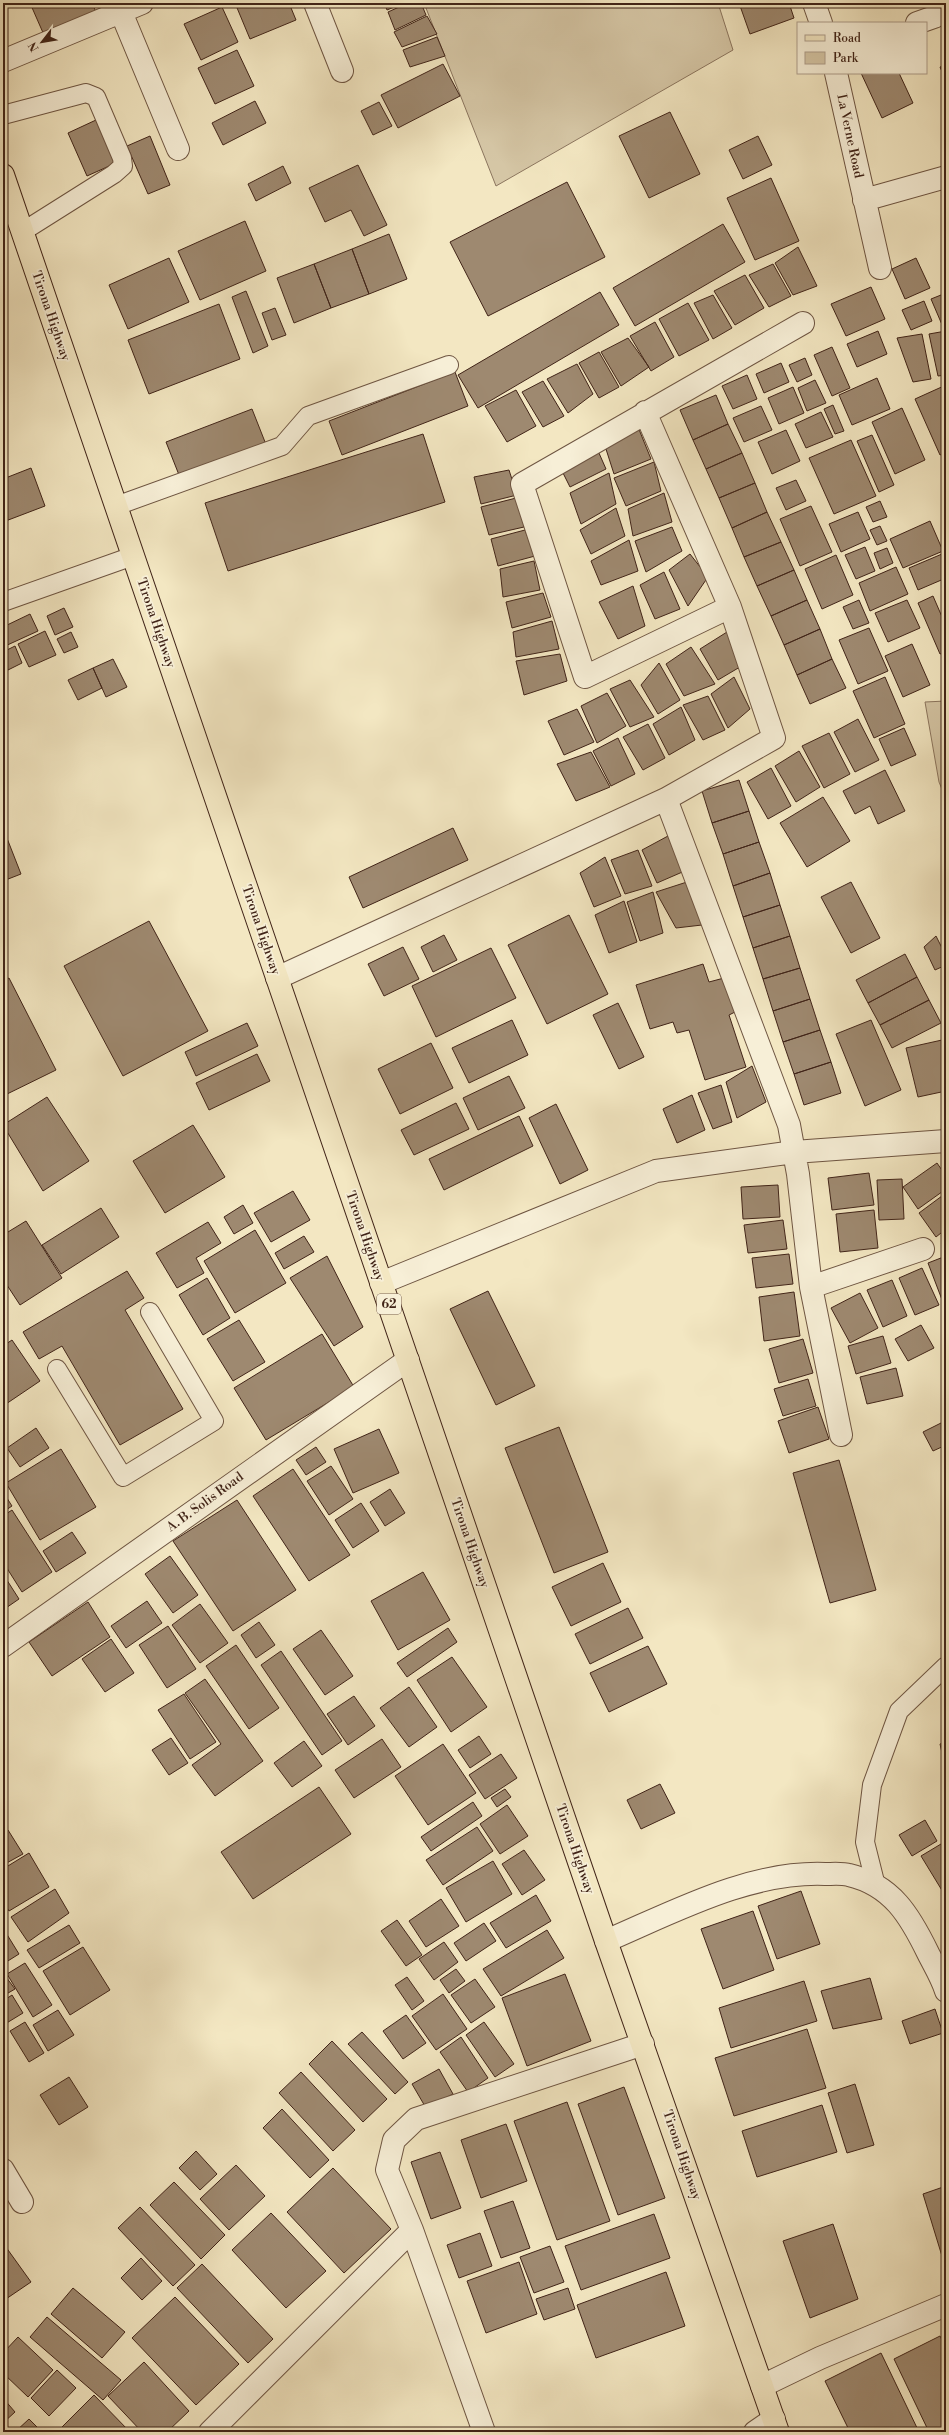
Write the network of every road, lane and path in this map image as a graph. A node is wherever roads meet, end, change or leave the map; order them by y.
1 (142, 3) edge
2 (315, 3) edge
3 (814, 3) edge
4 (946, 9) edge
5 (121, 12) junction
6 (821, 22) edge
7 (920, 22) edge
8 (3, 61) edge
9 (342, 72) dead end
10 (836, 74) edge
11 (3, 115) edge
12 (178, 149) dead end
13 (3, 176) edge
14 (946, 177) edge
15 (864, 200) junction
16 (22, 232) junction
17 (880, 268) dead end
18 (803, 323) dead end
19 (449, 365) dead end
20 (645, 412) junction
21 (116, 506) junction
22 (133, 556) junction
23 (3, 602) edge
24 (730, 608) junction
25 (666, 799) junction
26 (277, 978) junction
27 (946, 1141) edge
28 (794, 1152) junction
29 (923, 1249) dead end
30 (381, 1283) junction
31 (810, 1287) junction
32 (150, 1312) dead end
33 (408, 1360) junction
34 (57, 1369) dead end
35 (841, 1435) dead end
36 (3, 1646) edge
37 (946, 1666) edge
38 (876, 1886) junction
39 (606, 1941) junction
40 (946, 1991) edge
41 (643, 2044) junction
42 (3, 2170) edge
43 (22, 2202) dead end
44 (412, 2230) junction
45 (946, 2305) edge
46 (762, 2386) junction
47 (776, 2426) edge
48 (210, 2432) edge
49 (484, 2432) edge
50 (755, 2432) edge

1 - 5 street
2 - 9 street
3 - 6 street
4 - 7 street
5 - 8 street
5 - 12 street
10 - 15 street, La Verne Road
11 - 16 lane
13 - 16 main road, Tirona Highway / 62
14 - 15 street
15 - 17 street, La Verne Road
16 - 21 main road, Tirona Highway / 62
18 - 20 street
19 - 21 lane
20 - 24 street
20 - 24 street
21 - 22 main road, Tirona Highway / 62
22 - 23 lane
22 - 26 main road, Tirona Highway / 62
24 - 25 street
25 - 26 street
25 - 28 street
26 - 30 main road, Tirona Highway / 62
27 - 28 street
28 - 30 street
28 - 31 street
29 - 31 street
30 - 33 main road, Tirona Highway / 62
31 - 35 street
32 - 34 lane
33 - 36 street, A. B. Solis Road
33 - 39 main road, Tirona Highway / 62
37 - 38 lane
38 - 39 street
38 - 40 street
39 - 41 main road, Tirona Highway / 62
41 - 44 street
41 - 46 main road, Tirona Highway / 62
42 - 43 street
44 - 48 street
44 - 49 street
45 - 46 street
46 - 47 main road, Tirona Highway / 62
47 - 50 street

